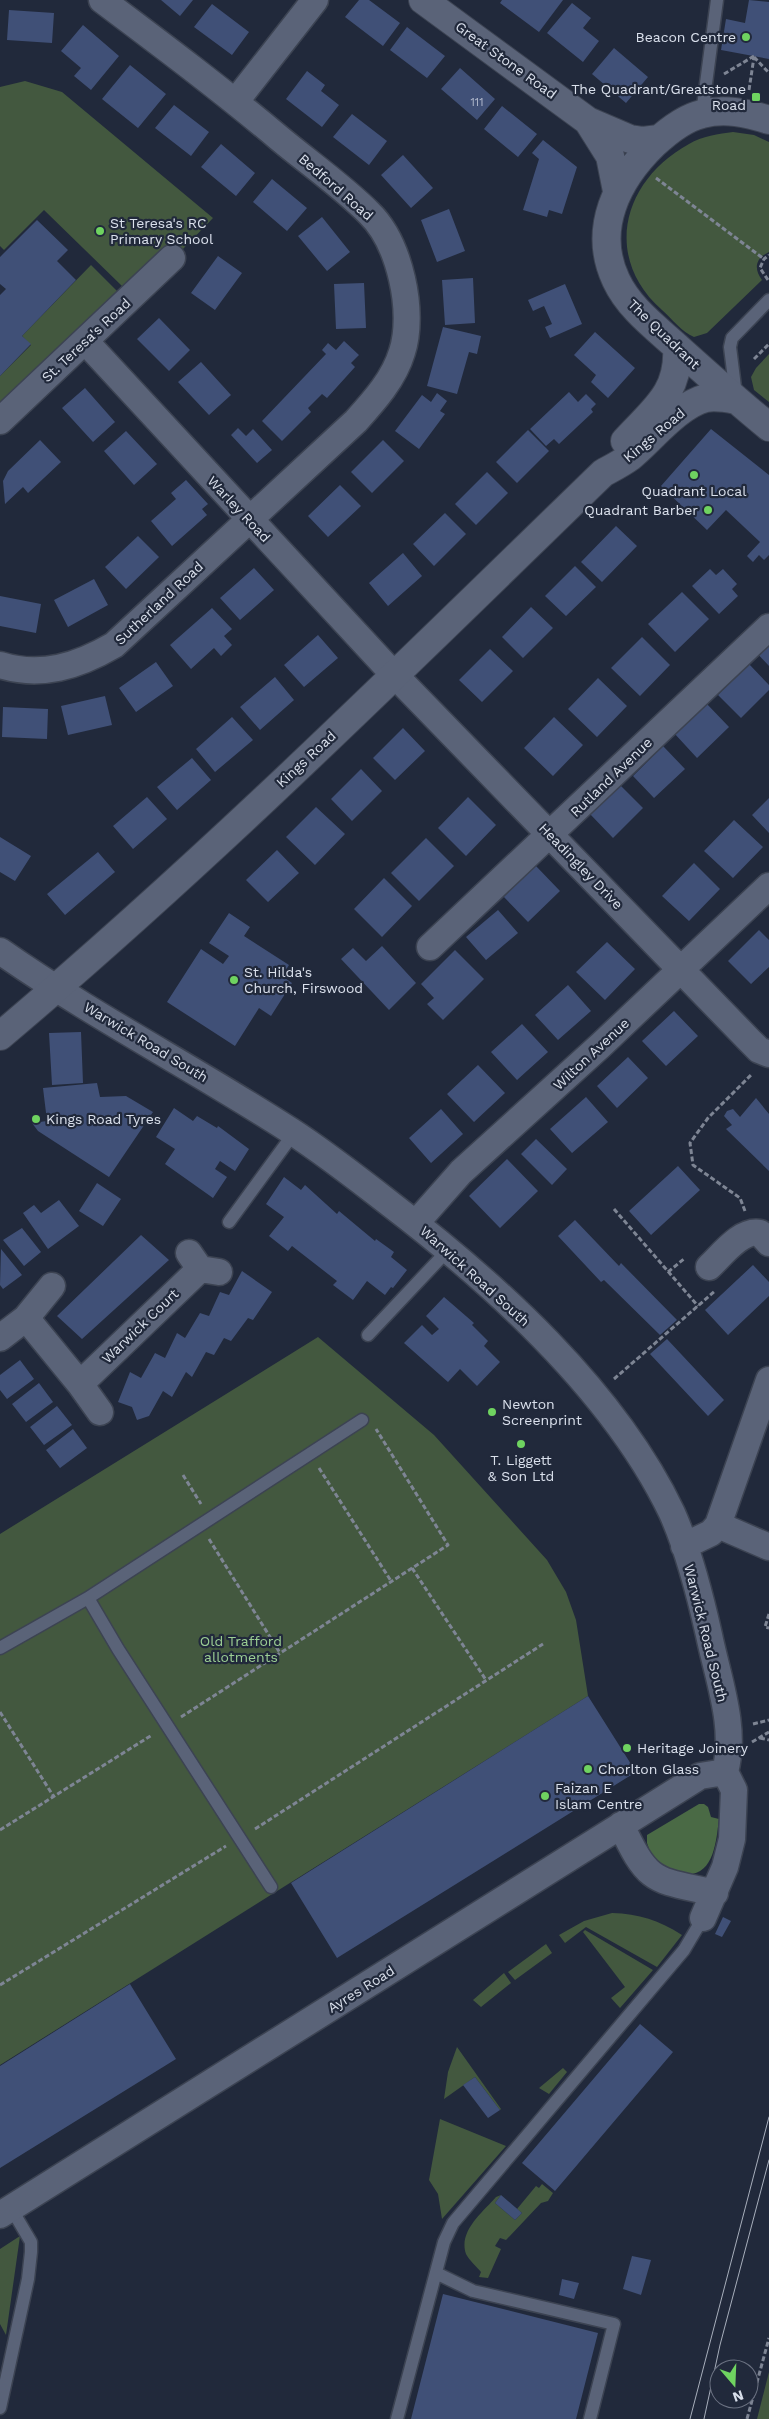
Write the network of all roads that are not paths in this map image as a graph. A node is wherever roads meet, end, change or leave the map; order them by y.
1 (102, 0) edge
2 (315, 0) edge
3 (423, 0) edge
4 (717, 0) edge
5 (703, 101) junction
6 (236, 102) junction
7 (769, 120) edge
8 (588, 121) junction
9 (659, 139) junction
10 (616, 191) junction
11 (172, 258) dead end
12 (769, 300) edge
13 (85, 341) junction
14 (677, 347) junction
15 (736, 400) junction
16 (0, 421) edge
17 (769, 427) edge
18 (603, 473) junction
19 (249, 520) junction
20 (769, 627) edge
21 (0, 665) edge
22 (396, 676) junction
23 (551, 835) junction
24 (769, 886) edge
25 (430, 947) dead end
26 (0, 951) edge
27 (681, 970) junction
28 (55, 990) junction
29 (0, 1036) edge
30 (768, 1054) edge
31 (294, 1133) junction
32 (229, 1222) dead end
33 (416, 1223) junction
34 (762, 1237) edge
35 (449, 1249) junction
36 (203, 1265) dead end
37 (709, 1267) road end
38 (52, 1286) dead end
39 (26, 1318) junction
40 (368, 1335) dead end
41 (0, 1338) edge
42 (769, 1380) edge
43 (80, 1384) junction
44 (100, 1412) dead end
45 (362, 1420) road end
46 (718, 1526) junction
47 (684, 1546) junction
48 (769, 1547) edge
49 (88, 1598) junction
50 (0, 1648) edge
51 (725, 1772) junction
52 (620, 1825) junction
53 (271, 1887) dead end
54 (714, 1893) junction
55 (703, 1918) joint
56 (6, 2212) edge
57 (436, 2273) junction
58 (0, 2408) edge
59 (397, 2419) edge
60 (590, 2419) edge

1 - 6 street, Bedford Road
2 - 6 street
3 - 8 street, Great Stone Road
4 - 5 lane
5 - 7 street, The Quadrant
5 - 9 street, The Quadrant
6 - 19 street, Bedford Road
8 - 9 street, Great Stone Road
8 - 10 street, Great Stone Road
9 - 10 street, The Quadrant
10 - 14 street, The Quadrant
11 - 13 street, St. Teresa's Road
12 - 15 lane
13 - 16 street, St. Teresa's Road
13 - 19 street, Warley Road
14 - 15 street, The Quadrant
14 - 18 street, Kings Road
15 - 17 street, The Quadrant
15 - 18 street, Kings Road
18 - 22 street, Kings Road
19 - 21 street, Sutherland Road
19 - 22 street, Warley Road
20 - 23 street, Rutland Avenue
22 - 23 street, Headingley Drive
22 - 28 street, Kings Road
23 - 25 street, Rutland Avenue
23 - 27 street, Headingley Drive
24 - 27 street, Wilton Avenue
26 - 28 street, Warwick Road South
27 - 30 street, Headingley Drive
27 - 33 street, Wilton Avenue
28 - 29 street, Kings Road
28 - 31 street, Warwick Road South
31 - 32 lane
31 - 33 street, Warwick Road South
33 - 35 street, Warwick Road South
34 - 37 street
35 - 40 lane
35 - 47 street, Warwick Road South
36 - 43 street, Warwick Court
38 - 39 street
39 - 41 street
39 - 43 street
42 - 46 street
43 - 44 street
45 - 49 lane
46 - 47 street
46 - 48 street
47 - 51 street, Warwick Road South
49 - 50 lane
49 - 53 lane
51 - 52 street, Ayres Road
51 - 54 street
52 - 54 street
52 - 56 street, Ayres Road
54 - 55 street
55 - 57 lane
56 - 58 lane
57 - 59 lane
57 - 60 lane

